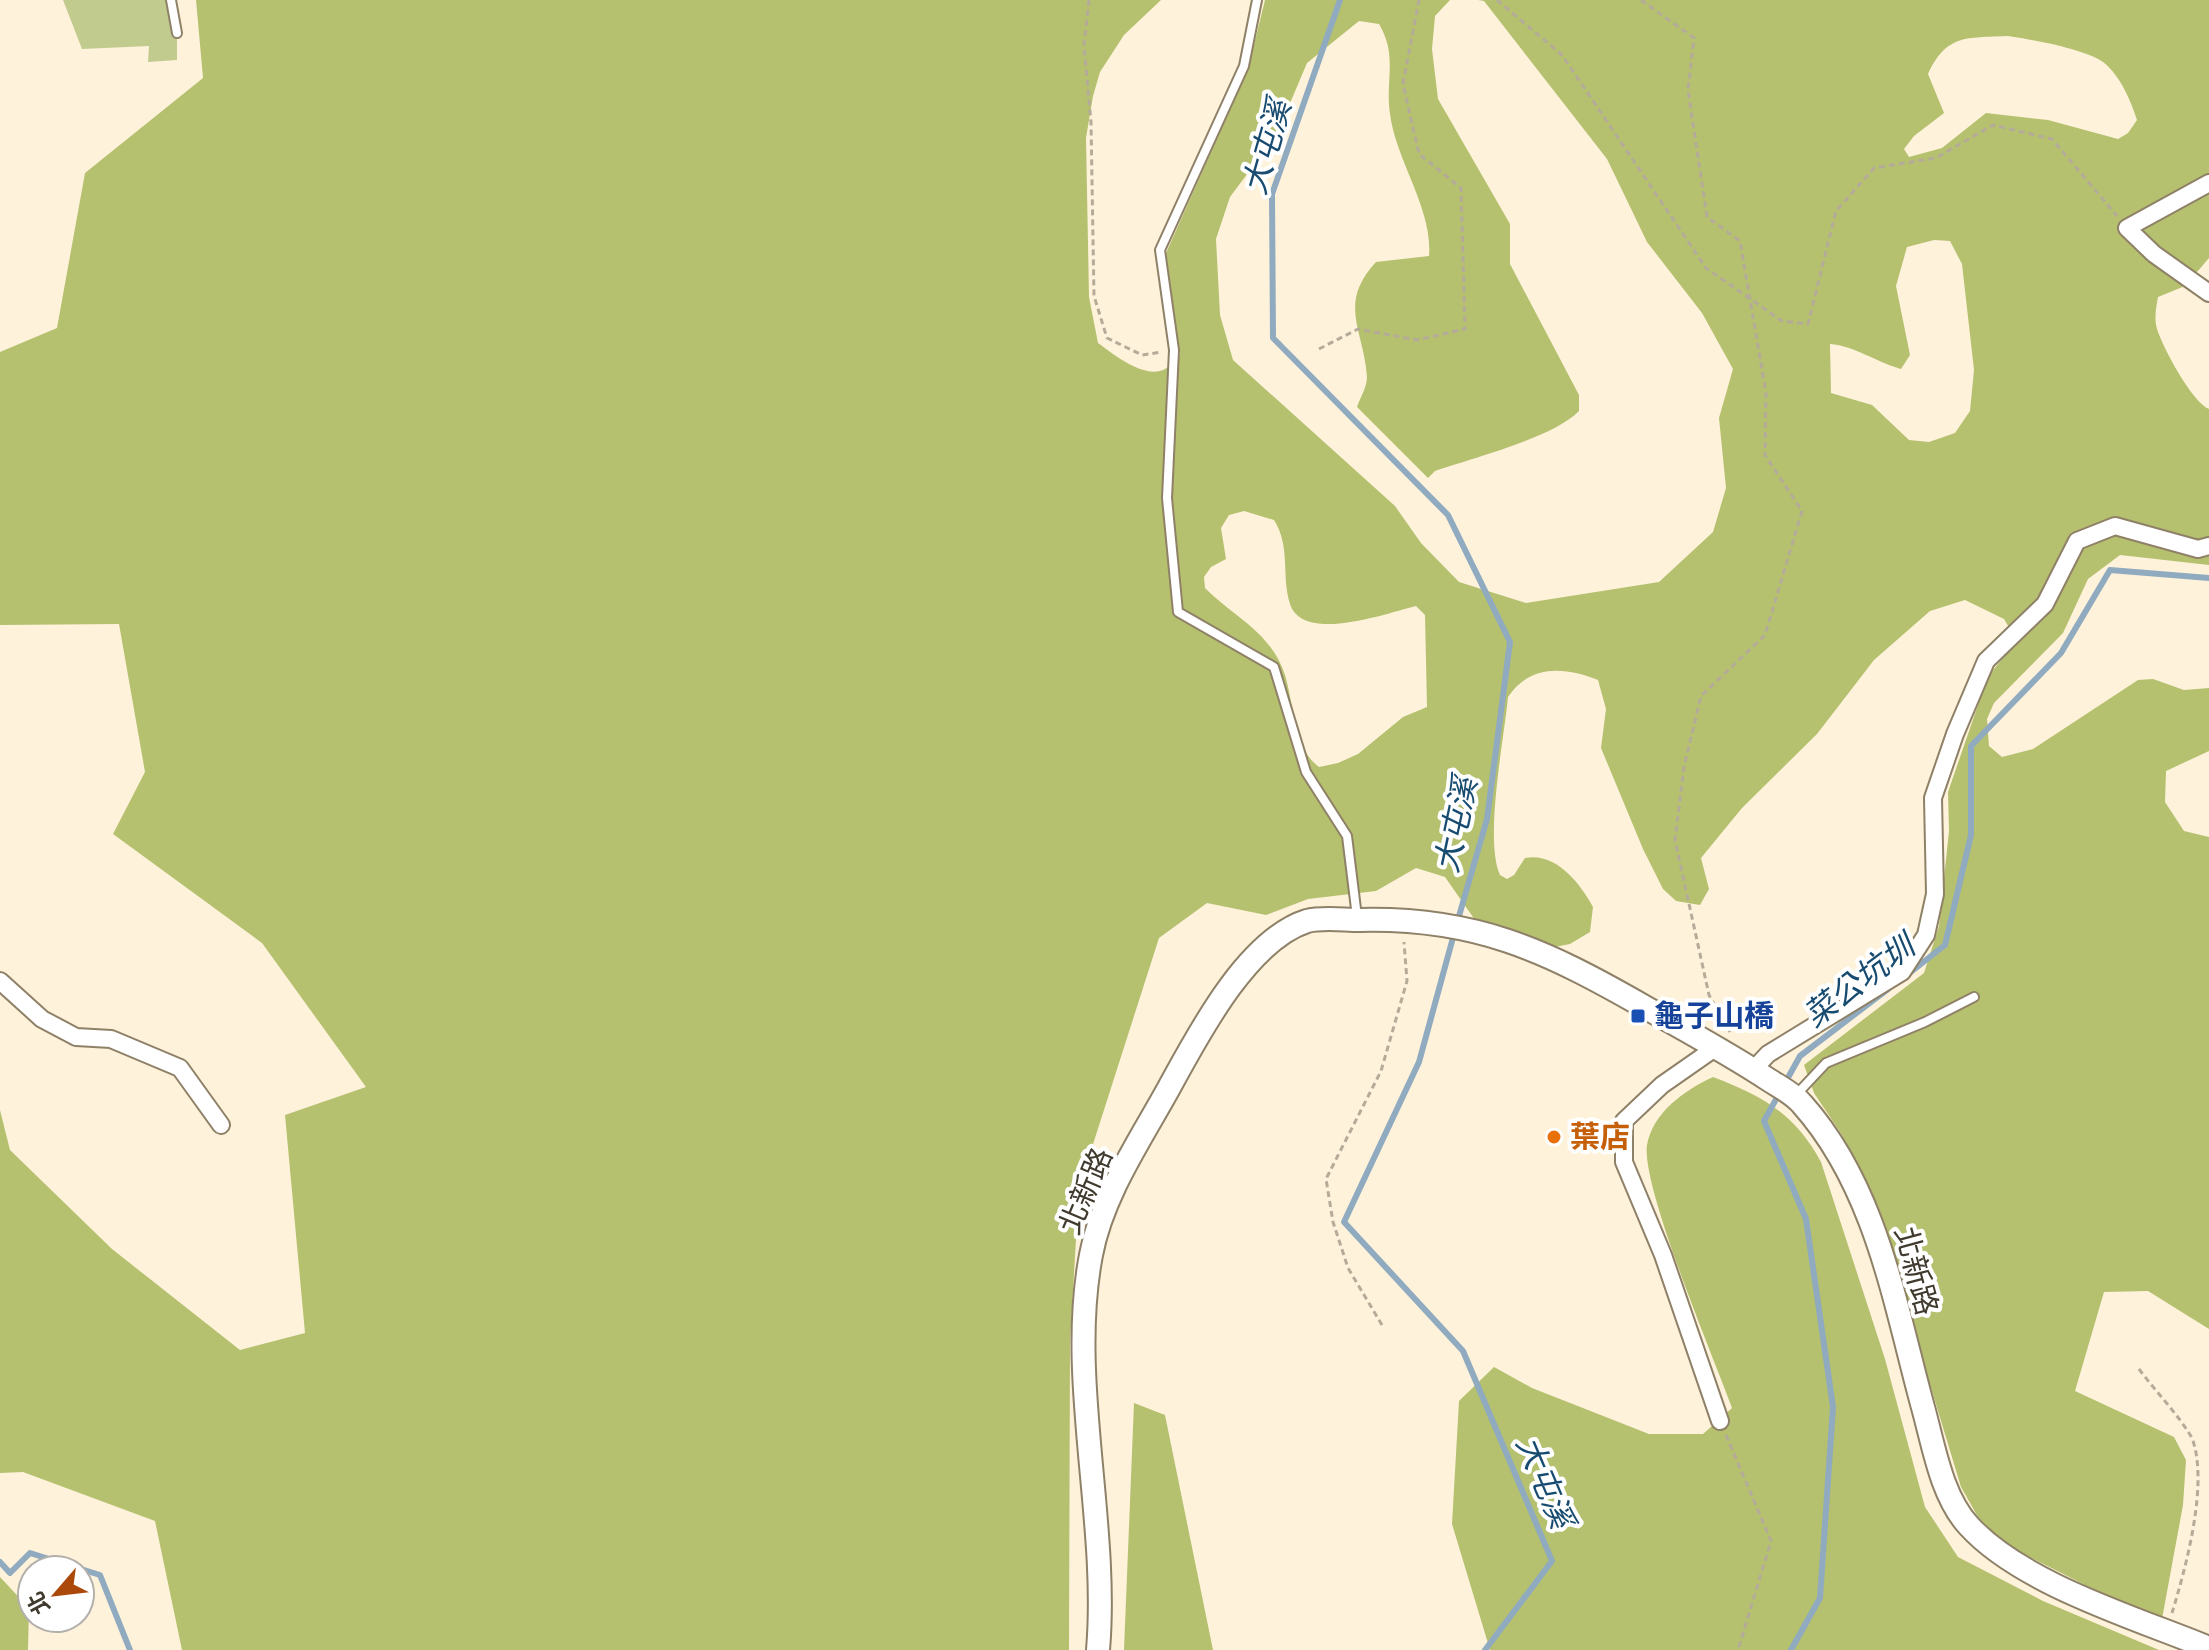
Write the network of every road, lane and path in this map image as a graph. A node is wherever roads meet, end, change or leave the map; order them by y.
1 (171, 0) edge
2 (1089, 0) edge
3 (1257, 0) edge
4 (1419, 0) edge
5 (1497, 0) edge
6 (1641, 0) edge
7 (177, 33) dead end
8 (2209, 183) edge
9 (2127, 228) junction
10 (2209, 293) edge
11 (1319, 349) dead end
12 (1174, 350) junction
13 (2209, 546) edge
14 (1358, 920) junction
15 (1404, 941) dead end
16 (0, 981) edge
17 (1974, 997) dead end
18 (1715, 1048) junction
19 (1753, 1070) junction
20 (1794, 1097) junction
21 (221, 1125) dead end
22 (1382, 1325) dead end
23 (2139, 1369) dead end
24 (1720, 1421) joint
25 (2167, 1631) junction
26 (2209, 1648) edge
27 (1098, 1650) edge
28 (1738, 1650) edge

1 - 7 lane
2 - 12 path
3 - 12 lane
4 - 11 path
5 - 9 path
6 - 19 path
8 - 9 street
9 - 10 street
12 - 14 lane
13 - 19 street
14 - 18 main road, 北新路
14 - 27 main road, 北新路
15 - 22 path
16 - 21 street
17 - 20 lane
18 - 19 main road, 北新路
18 - 24 street
19 - 20 main road, 北新路
20 - 25 main road, 北新路
23 - 25 path
24 - 28 path
25 - 26 main road, 北新路

